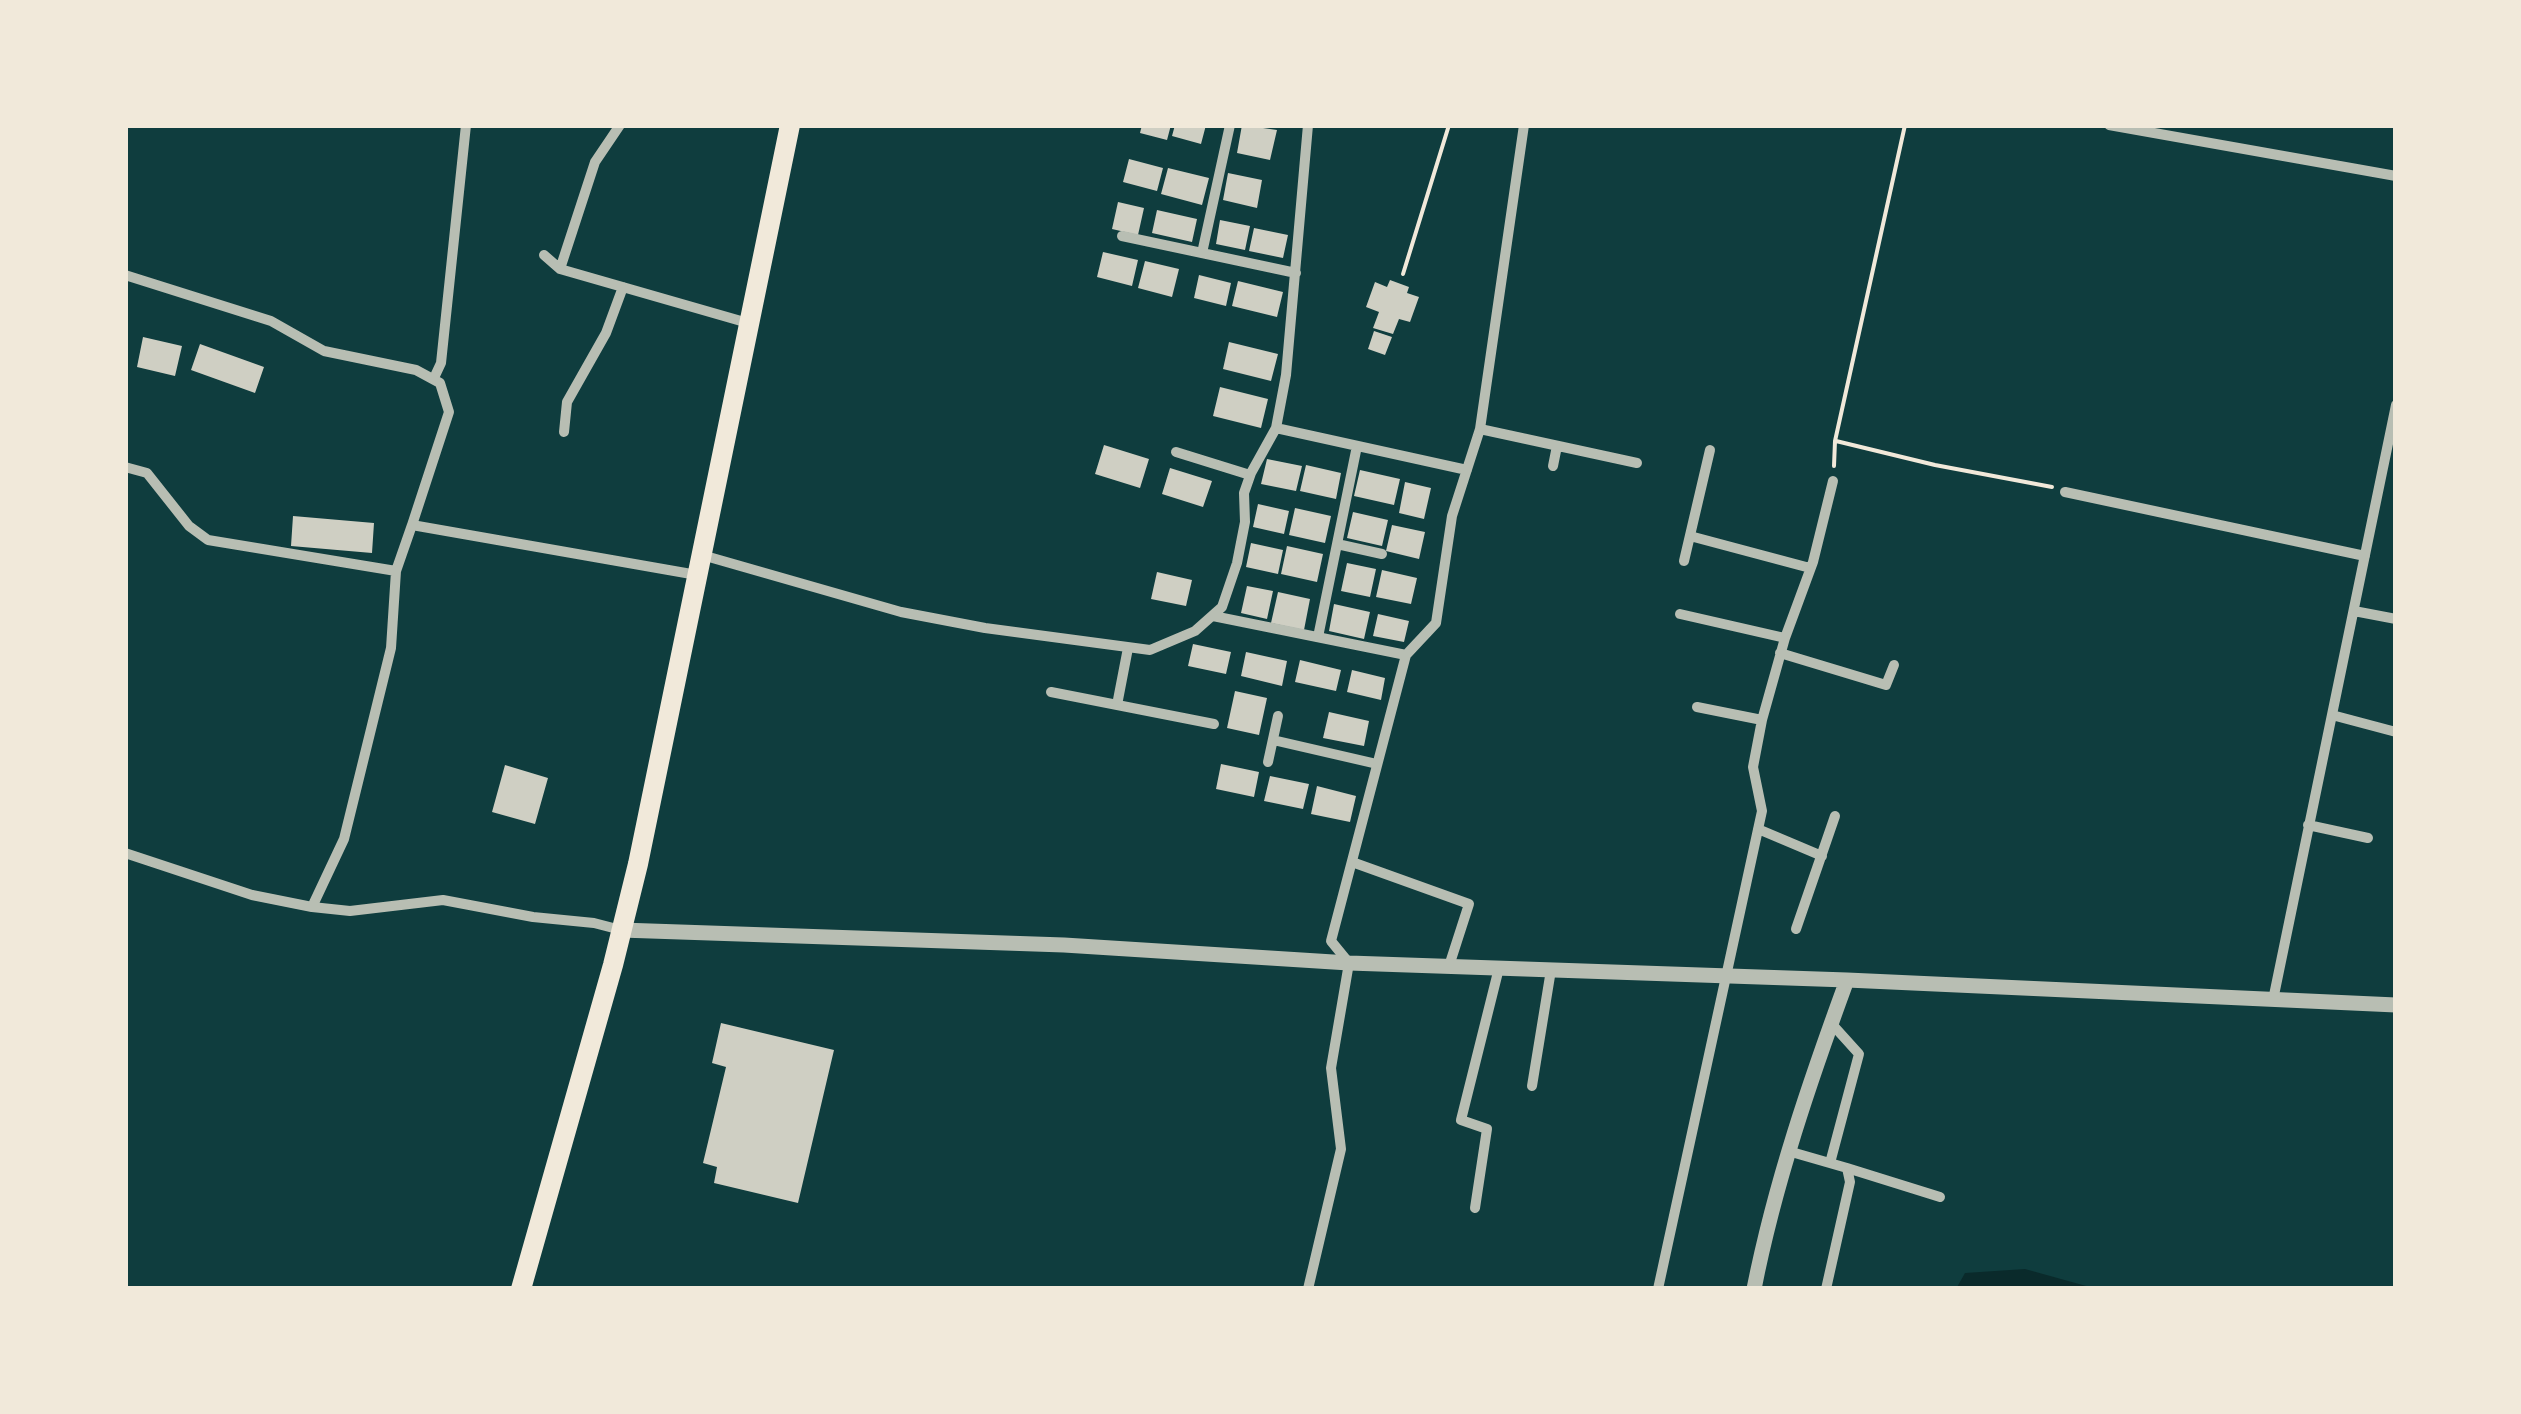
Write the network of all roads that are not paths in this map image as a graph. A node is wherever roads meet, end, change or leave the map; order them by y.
1 (466, 125) edge
2 (790, 125) edge
3 (1230, 125) edge
4 (1308, 125) edge
5 (1524, 125) edge
6 (2109, 125) edge
7 (618, 126) edge
8 (2172, 130) edge
9 (2396, 176) edge
10 (1122, 236) dead end
11 (1202, 253) junction
12 (544, 255) dead end
13 (560, 269) junction
14 (1296, 273) junction
15 (125, 276) edge
16 (623, 287) junction
17 (749, 324) junction
18 (434, 378) junction
19 (2396, 405) edge
20 (1276, 428) junction
21 (1480, 430) junction
22 (564, 432) dead end
23 (1357, 446) junction
24 (1556, 446) junction
25 (1710, 450) dead end
26 (1176, 452) dead end
27 (2390, 460) edge
28 (1637, 462) dead end
29 (1553, 466) dead end
30 (125, 467) edge
31 (1466, 470) junction
32 (1250, 476) junction
33 (1833, 481) road end
34 (2065, 492) road end
35 (412, 525) junction
36 (1690, 536) junction
37 (1337, 544) junction
38 (1382, 554) dead end
39 (2365, 556) junction
40 (1684, 561) dead end
41 (699, 565) junction
42 (1810, 568) junction
43 (396, 572) junction
44 (2354, 611) junction
45 (1680, 614) dead end
46 (1212, 616) junction
47 (2396, 619) edge
48 (1318, 637) junction
49 (1785, 638) junction
50 (1128, 648) junction
51 (1780, 653) junction
52 (1406, 655) junction
53 (1894, 665) dead end
54 (1051, 692) dead end
55 (1117, 705) junction
56 (1697, 707) dead end
57 (2332, 715) junction
58 (1278, 716) dead end
59 (1762, 720) junction
60 (1214, 724) dead end
61 (2396, 732) edge
62 (1272, 740) junction
63 (1268, 762) dead end
64 (1378, 764) junction
65 (1836, 816) dead end
66 (2308, 825) junction
67 (1758, 829) junction
68 (2368, 838) dead end
69 (125, 852) edge
70 (1822, 856) junction
71 (1352, 862) junction
72 (312, 907) junction
73 (1796, 929) dead end
74 (621, 930) junction
75 (1349, 963) junction
76 (1449, 966) junction
77 (1499, 968) junction
78 (1551, 970) junction
79 (1726, 975) junction
80 (1847, 980) junction
81 (2274, 1000) junction
82 (2396, 1005) edge
83 (1831, 1023) junction
84 (1532, 1086) dead end
85 (1788, 1151) junction
86 (1830, 1164) junction
87 (1847, 1168) junction
88 (1940, 1198) dead end
89 (1475, 1208) dead end
90 (521, 1289) edge
91 (1308, 1289) edge
92 (1658, 1289) edge
93 (1754, 1289) edge
94 (1826, 1289) edge

1 - 18 street
2 - 17 main road
3 - 11 street
4 - 14 street
5 - 21 street
6 - 8 street
7 - 13 street
8 - 9 street
10 - 11 street
11 - 14 street
12 - 13 street
13 - 16 street
14 - 20 street
15 - 18 street
16 - 17 street
16 - 22 street
17 - 41 main road
18 - 35 street
19 - 27 street
20 - 23 street
20 - 32 street
21 - 24 street
21 - 31 street
23 - 31 street
23 - 37 street
24 - 28 street
24 - 29 street
25 - 36 street
26 - 32 street
27 - 39 street
30 - 43 street
31 - 52 street
32 - 46 street
33 - 42 street
34 - 39 street
35 - 41 street
35 - 43 street
36 - 40 street
36 - 42 street
37 - 38 street
37 - 48 street
39 - 44 street
41 - 50 street
41 - 74 main road
42 - 49 street
43 - 72 street
44 - 47 street
44 - 57 street
45 - 49 street
46 - 48 street
46 - 50 street
48 - 52 street
49 - 51 street
50 - 55 street
51 - 53 street
51 - 59 street
52 - 64 street
54 - 55 street
55 - 60 street
56 - 59 street
57 - 61 street
57 - 66 street
58 - 62 street
59 - 67 street
62 - 63 street
62 - 64 street
64 - 71 street
65 - 70 street
66 - 68 street
66 - 81 street
67 - 70 street
67 - 79 street
69 - 72 street
70 - 73 street
71 - 75 street
71 - 76 street
72 - 74 street
74 - 75 street
74 - 90 main road
75 - 76 street
75 - 91 street
76 - 77 street
77 - 78 street
77 - 89 street
78 - 79 street
78 - 84 street
79 - 80 street
79 - 92 street
80 - 81 street
80 - 83 street
81 - 82 street
83 - 85 street
83 - 86 street
85 - 86 street
85 - 93 street
86 - 87 street
87 - 88 street
87 - 94 street

